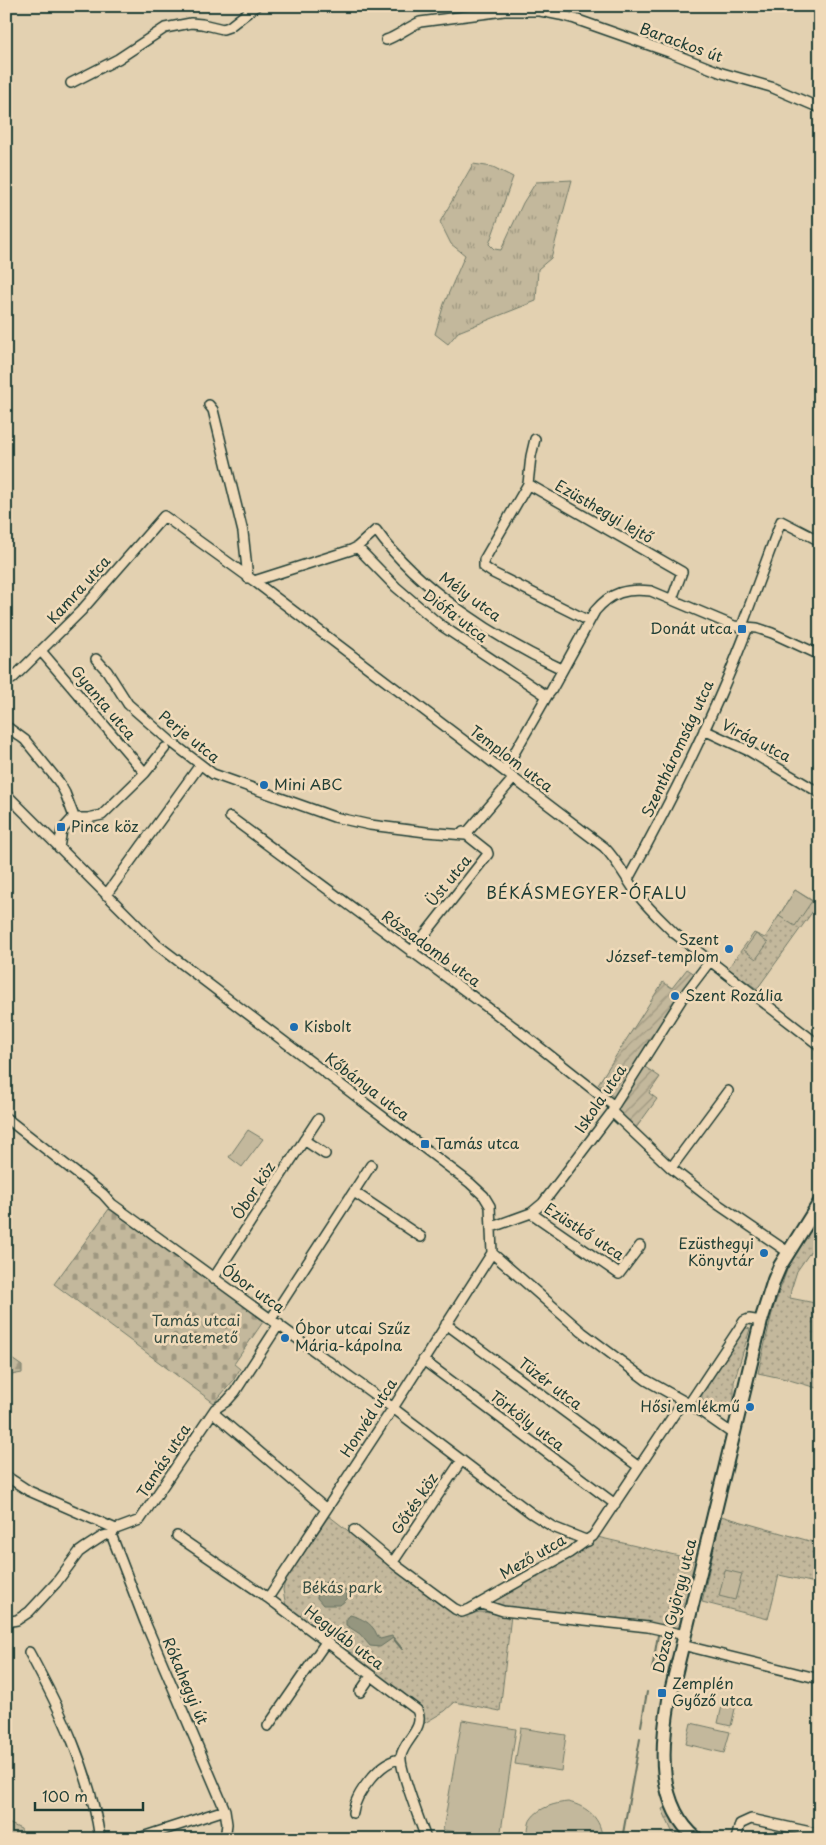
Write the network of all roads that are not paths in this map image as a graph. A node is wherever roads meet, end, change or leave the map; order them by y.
1 (256, 6) edge
2 (386, 40) dead end
3 (70, 83) dead end
4 (820, 108) edge
5 (209, 405) dead end
6 (536, 439) dead end
7 (528, 484) junction
8 (164, 516) joint
9 (820, 541) edge
10 (357, 547) junction
11 (251, 579) junction
12 (672, 599) junction
13 (589, 621) junction
14 (741, 626) junction
15 (41, 651) junction
16 (820, 655) edge
17 (96, 659) dead end
18 (562, 669) junction
19 (12, 679) dead end
20 (547, 696) junction
21 (6, 726) edge
22 (704, 730) junction
23 (165, 748) dead end
24 (200, 765) junction
25 (504, 771) junction
26 (145, 773) junction
27 (513, 779) junction
28 (820, 793) edge
29 (6, 794) edge
30 (230, 817) dead end
31 (72, 818) junction
32 (464, 834) junction
33 (59, 848) junction
34 (628, 879) junction
35 (106, 895) junction
36 (411, 952) junction
37 (710, 962) junction
38 (820, 1046) edge
39 (728, 1091) dead end
40 (613, 1109) junction
41 (6, 1118) edge
42 (318, 1119) dead end
43 (304, 1140) junction
44 (325, 1154) dead end
45 (371, 1165) dead end
46 (672, 1168) junction
47 (354, 1192) junction
48 (820, 1202) edge
49 (531, 1213) junction
50 (492, 1227) junction
51 (421, 1237) dead end
52 (640, 1246) dead end
53 (492, 1252) junction
54 (788, 1252) junction
55 (213, 1278) junction
56 (271, 1319) junction
57 (761, 1320) junction
58 (279, 1324) junction
59 (446, 1324) junction
60 (423, 1360) junction
61 (686, 1403) junction
62 (393, 1408) junction
63 (215, 1409) junction
64 (733, 1434) junction
65 (461, 1461) junction
66 (639, 1467) junction
67 (6, 1476) edge
68 (615, 1504) junction
69 (326, 1509) junction
70 (354, 1530) dead end
71 (113, 1532) junction
72 (177, 1536) dead end
73 (588, 1541) junction
74 (393, 1562) junction
75 (268, 1598) junction
76 (480, 1604) junction
77 (6, 1622) edge
78 (684, 1640) junction
79 (326, 1642) junction
80 (29, 1652) dead end
81 (372, 1676) junction
82 (820, 1679) edge
83 (360, 1692) dead end
84 (268, 1726) dead end
85 (401, 1759) junction
86 (225, 1810) junction
87 (354, 1812) dead end
88 (820, 1834) edge
89 (100, 1839) edge
90 (136, 1839) edge
91 (225, 1839) edge
92 (426, 1839) edge
93 (697, 1839) edge
94 (736, 1839) edge

1 - 3 street
2 - 4 street, Barackos út
5 - 11 street
6 - 7 street
7 - 12 street, Ezüsthegyi lejtő
7 - 13 street
8 - 11 street, Templom utca
8 - 15 street, Kamra utca
9 - 14 street, Szentháromság utca
10 - 11 street
10 - 18 street, Mély utca
10 - 20 street, Diófa utca
11 - 25 street, Templom utca
12 - 13 street
12 - 14 street
13 - 18 street
14 - 16 street
14 - 22 street, Szentháromság utca
15 - 19 street, Kamra utca
15 - 26 street, Gyanta utca
17 - 24 street, Perje utca
18 - 20 street
20 - 25 street
21 - 31 street
22 - 28 street, Virág utca
22 - 34 street, Szentháromság utca
23 - 26 street
24 - 32 street, Perje utca
24 - 35 street
25 - 27 street, Templom utca
26 - 31 street
27 - 32 street
27 - 34 street, Templom utca
29 - 33 street, Kőbánya utca
30 - 36 street, Rózsadomb utca
31 - 33 street
32 - 36 street, Üst utca
33 - 35 street, Kőbánya utca
34 - 37 street, Templom utca
35 - 50 street, Kőbánya utca
36 - 40 street, Rózsadomb utca
37 - 38 street, Templom utca
37 - 40 street, Iskola utca
39 - 46 street
40 - 46 street, Rózsadomb utca
40 - 49 street, Iskola utca
41 - 55 street, Óbor utca
42 - 43 street, Óbor köz
43 - 44 street
43 - 55 street, Óbor köz
45 - 47 street
46 - 54 street, Rózsadomb utca
47 - 51 street
47 - 56 street
48 - 54 street, Dózsa György utca
49 - 50 street, Iskola utca
49 - 52 street, Ezüstkő utca
50 - 53 street, Kőbánya utca
53 - 59 street, Honvéd utca
53 - 61 street
54 - 57 street, Dózsa György utca
55 - 56 street, Óbor utca
56 - 58 street, Óbor utca
57 - 61 street, Mező utca
57 - 64 street, Dózsa György utca
58 - 62 street, Óbor utca
58 - 63 street, Tamás utca
59 - 60 street, Honvéd utca
59 - 66 street, Tüzér utca
60 - 62 street, Honvéd utca
60 - 68 street, Törköly utca
61 - 64 street
61 - 66 street, Mező utca
62 - 65 street, Óbor utca
62 - 69 street, Honvéd utca
63 - 69 street
63 - 71 street, Tamás utca
64 - 78 street, Dózsa György utca
65 - 73 street, Óbor utca
65 - 74 street, Gőtés köz
66 - 68 street, Mező utca
67 - 71 street
68 - 73 street, Mező utca
69 - 75 street, Honvéd utca
70 - 74 street, Mező utca
71 - 77 street, Tamás utca
71 - 86 street, Rókahegyi út
72 - 75 street, Hegyláb utca
73 - 76 street, Mező utca
74 - 76 street, Mező utca
75 - 79 street, Hegyláb utca
76 - 78 street
78 - 82 street
78 - 93 street, Dózsa György utca
79 - 81 street, Hegyláb utca
79 - 84 street
80 - 89 street
81 - 83 street
81 - 85 street, Hegyláb utca
85 - 87 street
85 - 92 street
86 - 90 street
86 - 91 street, Rókahegyi út
88 - 94 street

